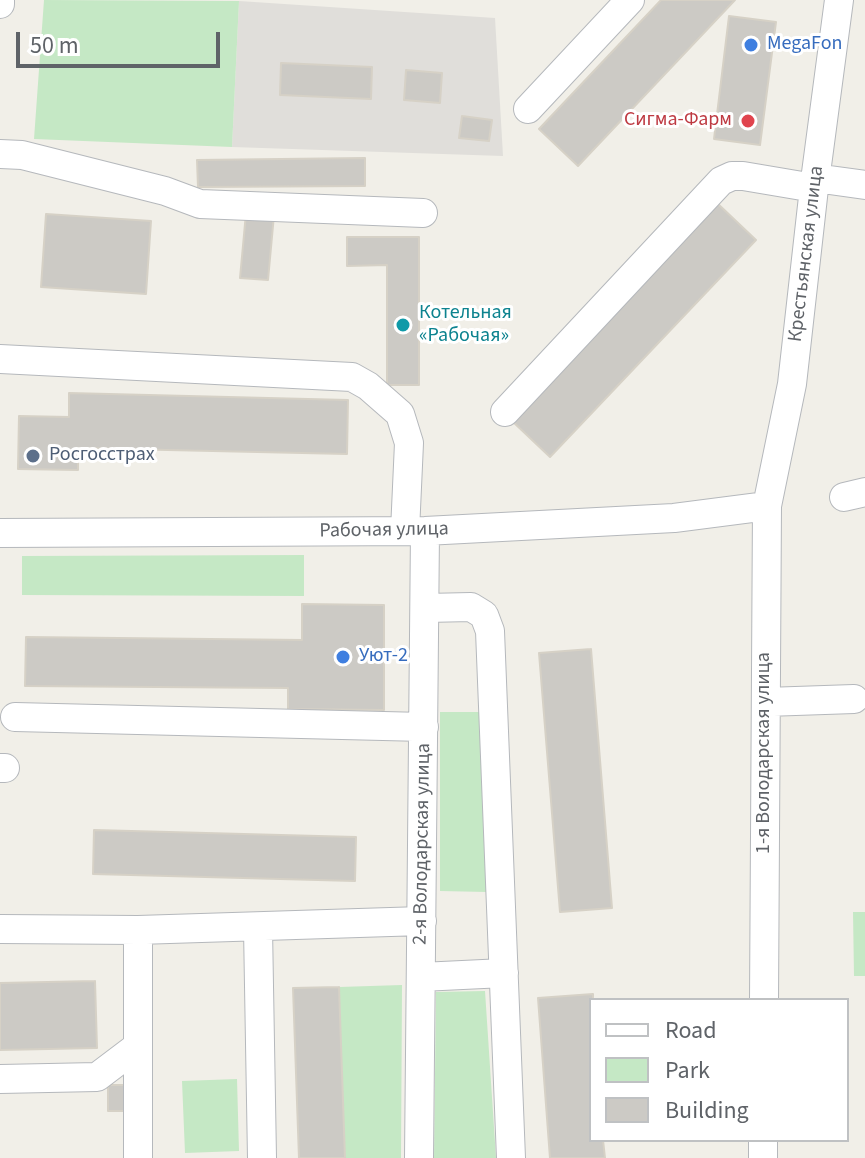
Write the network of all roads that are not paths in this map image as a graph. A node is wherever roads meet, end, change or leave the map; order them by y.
1 (630, 0) edge
2 (839, 0) edge
3 (528, 109) dead end
4 (0, 154) edge
5 (814, 183) junction
6 (865, 185) edge
7 (423, 213) dead end
8 (0, 359) edge
9 (505, 412) dead end
10 (767, 506) junction
11 (415, 531) junction
12 (0, 533) edge
13 (426, 608) junction
14 (854, 699) dead end
15 (766, 702) junction
16 (15, 717) dead end
17 (424, 727) junction
18 (422, 921) junction
19 (258, 928) junction
20 (0, 929) edge
21 (138, 930) junction
22 (504, 973) junction
23 (421, 977) junction
24 (764, 998) edge
25 (138, 1046) junction
26 (0, 1079) edge
27 (138, 1158) edge
28 (262, 1158) edge
29 (419, 1158) edge
30 (511, 1158) edge

1 - 3 street
2 - 5 street, Крестьянская улица
4 - 7 street
5 - 6 street
5 - 9 street
5 - 10 street, Крестьянская улица
8 - 11 street, 2-я Володарская улица
10 - 11 street, Рабочая улица
10 - 15 street, 1-я Володарская улица
11 - 12 street, Рабочая улица
11 - 13 street, 2-я Володарская улица
13 - 17 street, 2-я Володарская улица
13 - 22 street
14 - 15 street
15 - 24 street, 1-я Володарская улица
16 - 17 street
17 - 18 street, 2-я Володарская улица
18 - 19 street
18 - 23 street, 2-я Володарская улица
19 - 21 street
19 - 28 street
20 - 21 street
21 - 25 street
22 - 23 street
22 - 30 street
23 - 29 street, 2-я Володарская улица
25 - 26 street
25 - 27 street

